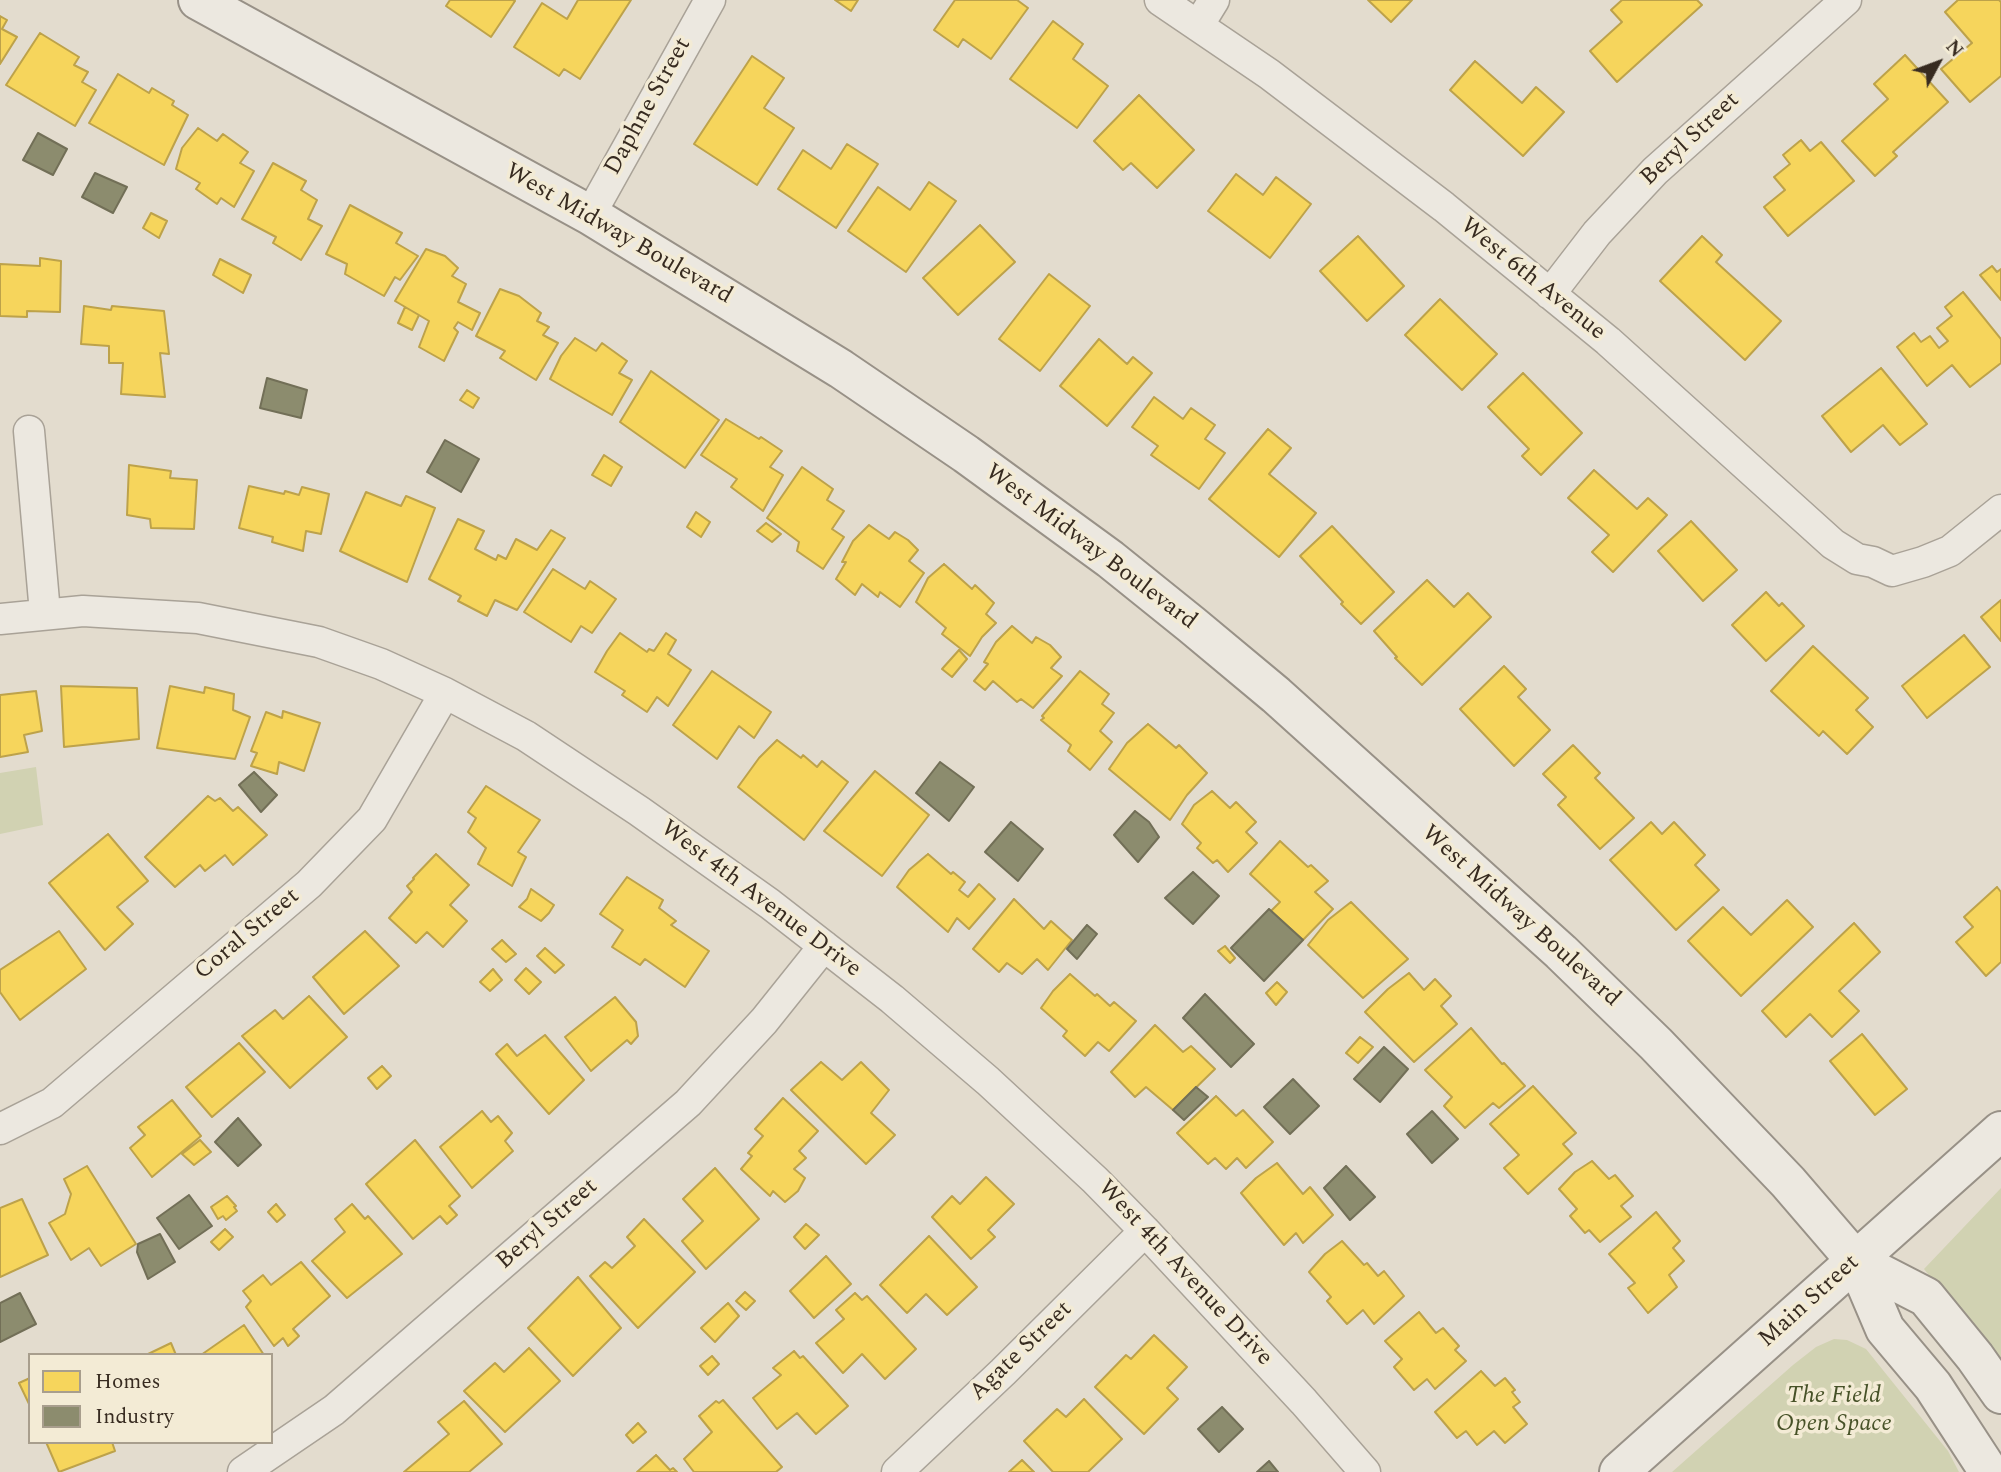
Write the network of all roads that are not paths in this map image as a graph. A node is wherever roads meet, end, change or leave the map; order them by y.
1 (198, 0) edge
2 (710, 0) edge
3 (1160, 0) edge
4 (1214, 0) edge
5 (1846, 0) edge
6 (1198, 26) junction
7 (590, 215) junction
8 (1550, 294) junction
9 (29, 431) dead end
10 (2001, 510) edge
11 (45, 613) junction
12 (0, 619) edge
13 (445, 693) junction
14 (824, 946) junction
15 (0, 1129) edge
16 (2001, 1131) edge
17 (1144, 1231) junction
18 (1856, 1261) junction
19 (2001, 1394) edge
20 (243, 1472) edge
21 (897, 1472) edge
22 (1365, 1472) edge
23 (1619, 1472) edge
24 (1989, 1472) edge

1 - 7 main road, West Midway Boulevard
2 - 7 street, Daphne Street
3 - 6 street, West 6th Avenue
4 - 6 street
5 - 8 street, Beryl Street
6 - 8 street, West 6th Avenue
7 - 18 main road, West Midway Boulevard
8 - 10 street, West 6th Avenue
9 - 11 street
11 - 12 street, West 4th Avenue Drive
11 - 13 street, West 4th Avenue Drive
13 - 14 street, West 4th Avenue Drive
13 - 15 street, Coral Street
14 - 17 street, West 4th Avenue Drive
14 - 20 street, Beryl Street
16 - 18 main road, Main Street
17 - 21 street, Agate Street
17 - 22 street, West 4th Avenue Drive
18 - 19 main road
18 - 23 main road, Main Street
18 - 24 main road

